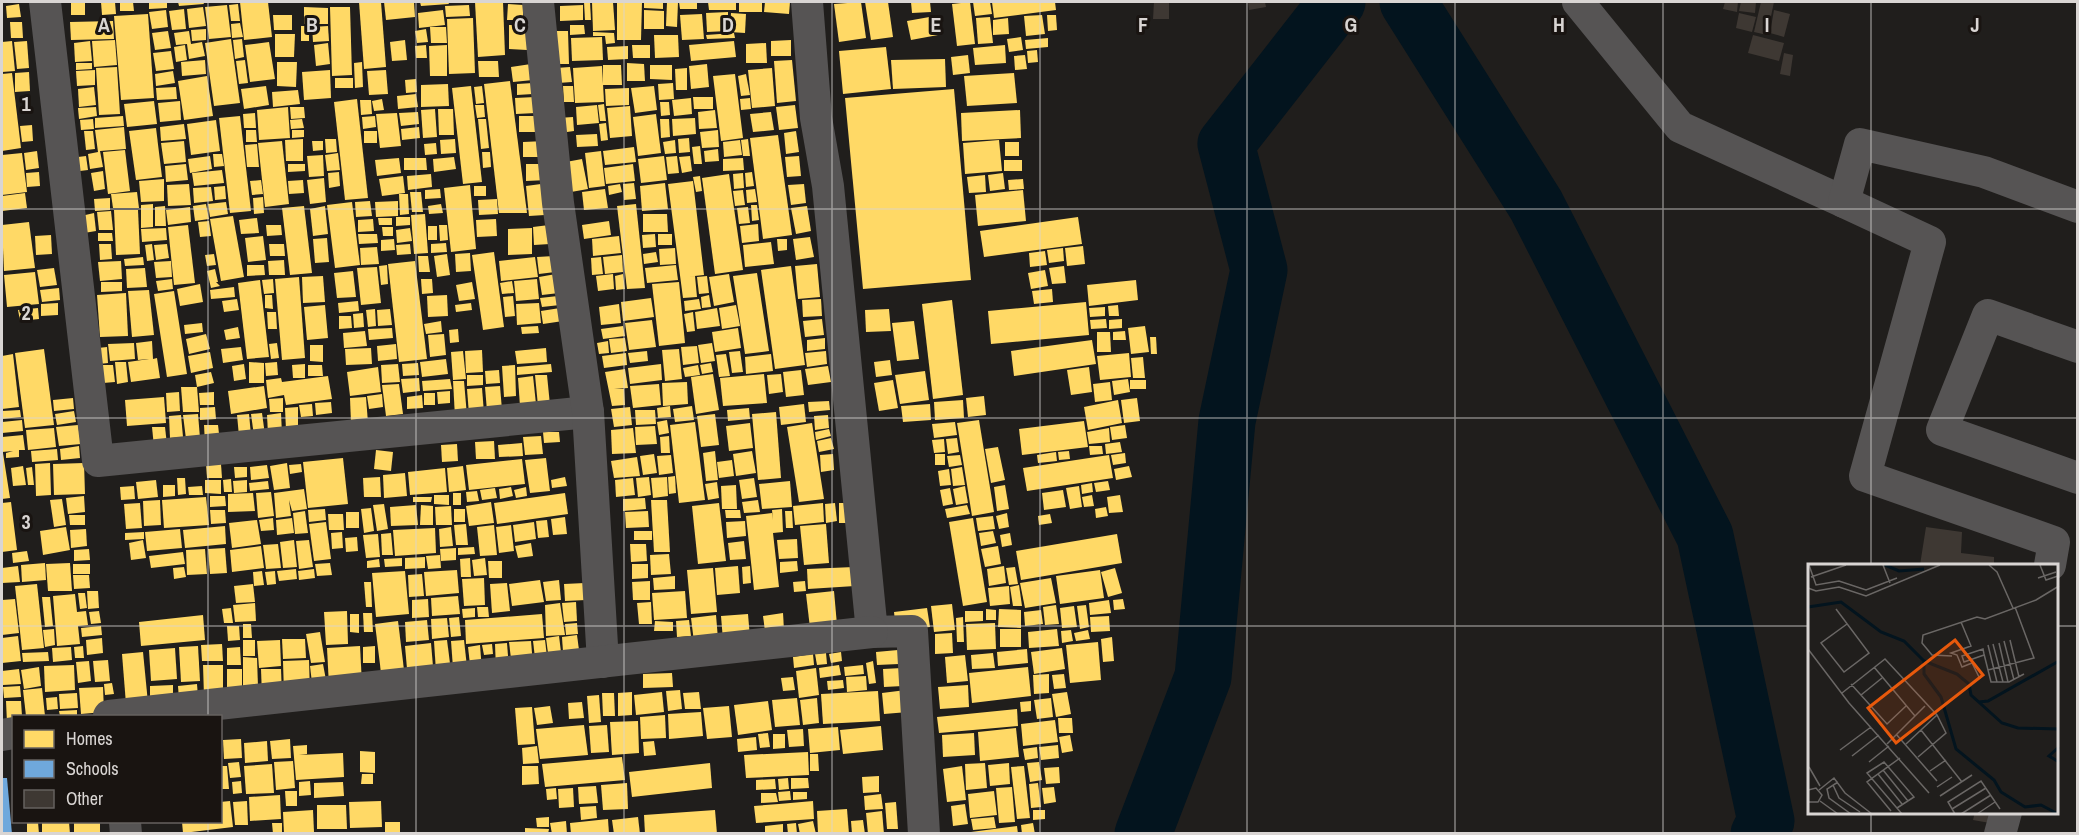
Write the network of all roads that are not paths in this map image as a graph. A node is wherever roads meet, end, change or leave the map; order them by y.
1 (45, 2) edge
2 (538, 2) edge
3 (807, 2) edge
4 (1578, 2) edge
5 (1844, 202) junction
6 (2078, 207) edge
7 (2078, 347) edge
8 (588, 412) junction
9 (2078, 478) edge
10 (2050, 564) edge
11 (872, 632) junction
12 (603, 662) junction
13 (121, 715) edge
14 (2006, 814) edge
15 (924, 834) edge
16 (2000, 834) edge

1 - 8 street
2 - 8 street
3 - 11 street
4 - 5 street
5 - 6 street
5 - 10 street
7 - 9 street
8 - 12 street
11 - 12 street
11 - 15 street
12 - 13 street
14 - 16 street

